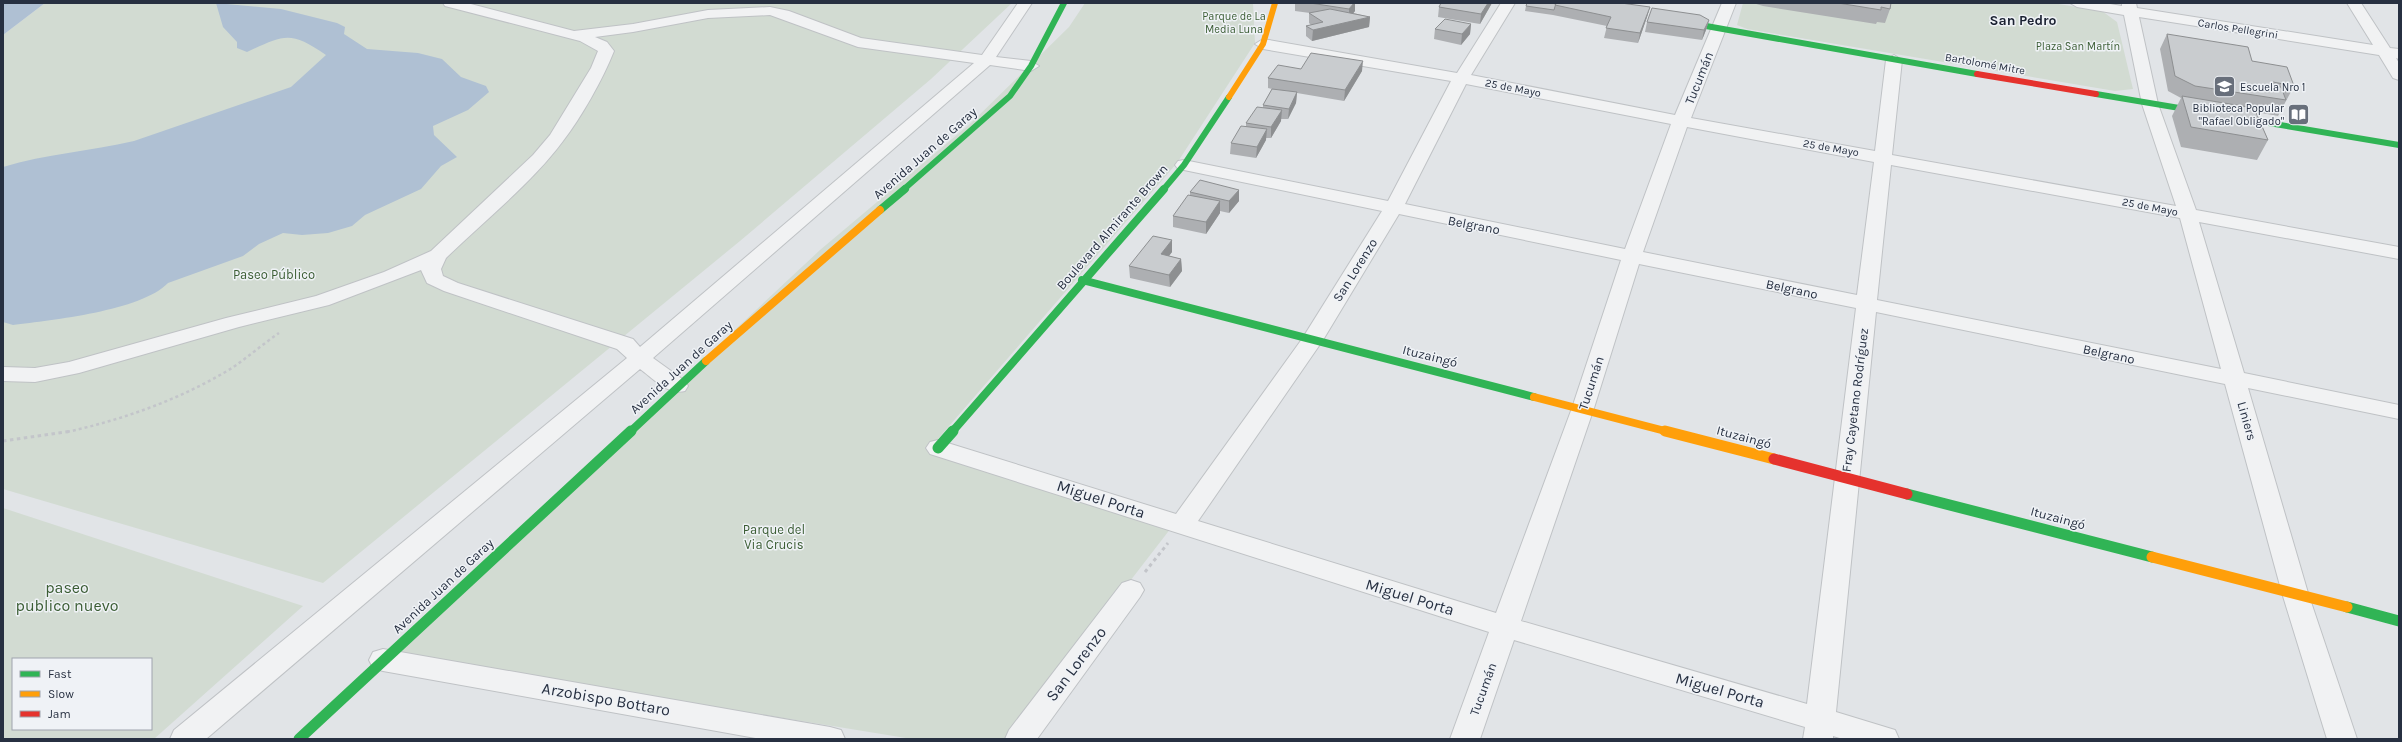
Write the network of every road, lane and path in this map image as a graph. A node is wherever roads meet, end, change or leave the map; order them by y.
1 (450, 3) edge
2 (1025, 3) edge
3 (1064, 3) edge
4 (1275, 3) edge
5 (1508, 3) edge
6 (1729, 3) edge
7 (2077, 3) edge
8 (2354, 3) edge
9 (2129, 7) edge
10 (1666, 20) edge
11 (1719, 28) junction
12 (622, 30) junction
13 (572, 35) junction
14 (1263, 44) junction
15 (606, 51) junction
16 (2392, 53) edge
17 (986, 60) junction
18 (1894, 60) junction
19 (1031, 66) junction
20 (2399, 75) edge
21 (1461, 78) junction
22 (2150, 104) junction
23 (1681, 121) junction
24 (2399, 145) edge
25 (1883, 157) junction
26 (1184, 165) junction
27 (1393, 209) junction
28 (2188, 215) junction
29 (2399, 253) edge
30 (438, 255) junction
31 (1632, 256) junction
32 (1082, 280) junction
33 (1867, 304) junction
34 (283, 330) dead end
35 (1312, 340) junction
36 (640, 358) junction
37 (3, 374) edge
38 (2236, 381) junction
39 (677, 386) junction
40 (1583, 408) junction
41 (2399, 412) edge
42 (3, 441) edge
43 (938, 448) joint
44 (1846, 477) junction
45 (1182, 525) junction
46 (1131, 590) joint
47 (2295, 594) junction
48 (2399, 620) edge
49 (1506, 627) junction
50 (383, 660) junction
51 (1819, 729) edge
52 (185, 739) edge
53 (299, 739) edge
54 (830, 739) edge
55 (1020, 739) edge
56 (1465, 739) edge
57 (1884, 739) edge
58 (2342, 739) edge

1 - 13 street
2 - 17 street
3 - 19 main road, Avenida Juan de Garay
4 - 14 main road, Boulevard Almirante Brown
5 - 21 street, San Lorenzo
6 - 11 street, Tucumán
7 - 9 street, Carlos Pellegrini
8 - 16 street
9 - 16 street, Carlos Pellegrini
9 - 22 street, Liniers
10 - 11 main road, Bartolomé Mitre
11 - 18 main road, Bartolomé Mitre
11 - 23 street, Tucumán
12 - 13 street
12 - 15 street
12 - 17 street
13 - 15 street
14 - 21 street, 25 de Mayo
14 - 26 main road, Boulevard Almirante Brown
15 - 30 street
16 - 20 street
17 - 19 street
17 - 36 street
18 - 22 main road, Bartolomé Mitre
18 - 25 street, Fray Cayetano Rodríguez
19 - 39 main road, Avenida Juan de Garay
21 - 23 street, 25 de Mayo
21 - 27 street, San Lorenzo
22 - 24 main road, Bartolomé Mitre
22 - 28 street, Liniers
23 - 25 street, 25 de Mayo
23 - 31 street, Tucumán
25 - 28 street, 25 de Mayo
25 - 33 street, Fray Cayetano Rodríguez
26 - 27 street, Belgrano
26 - 32 main road, Boulevard Almirante Brown
27 - 31 street, Belgrano
27 - 35 street, San Lorenzo
28 - 29 street, 25 de Mayo
28 - 38 street, Liniers
30 - 36 street
30 - 37 street
31 - 33 street, Belgrano
31 - 40 street, Tucumán
32 - 35 main road, Ituzaingó
32 - 43 main road, Boulevard Almirante Brown
33 - 38 street, Belgrano
33 - 44 street, Fray Cayetano Rodríguez
34 - 42 path
35 - 40 main road, Ituzaingó
35 - 45 street, San Lorenzo
36 - 39 street
36 - 52 street
38 - 41 street, Belgrano
38 - 47 street, Liniers
39 - 50 main road, Avenida Juan de Garay
40 - 44 main road, Ituzaingó
40 - 49 street, Tucumán
43 - 45 street, Miguel Porta
44 - 47 main road, Ituzaingó
44 - 51 street, Fray Cayetano Rodríguez
45 - 46 path
45 - 49 street, Miguel Porta
46 - 55 street, San Lorenzo
47 - 48 main road, Ituzaingó
47 - 58 street, Liniers
49 - 51 street, Miguel Porta
49 - 56 street, Tucumán
50 - 53 main road, Avenida Juan de Garay
50 - 54 street, Arzobispo Bottaro
51 - 57 street, Miguel Porta

